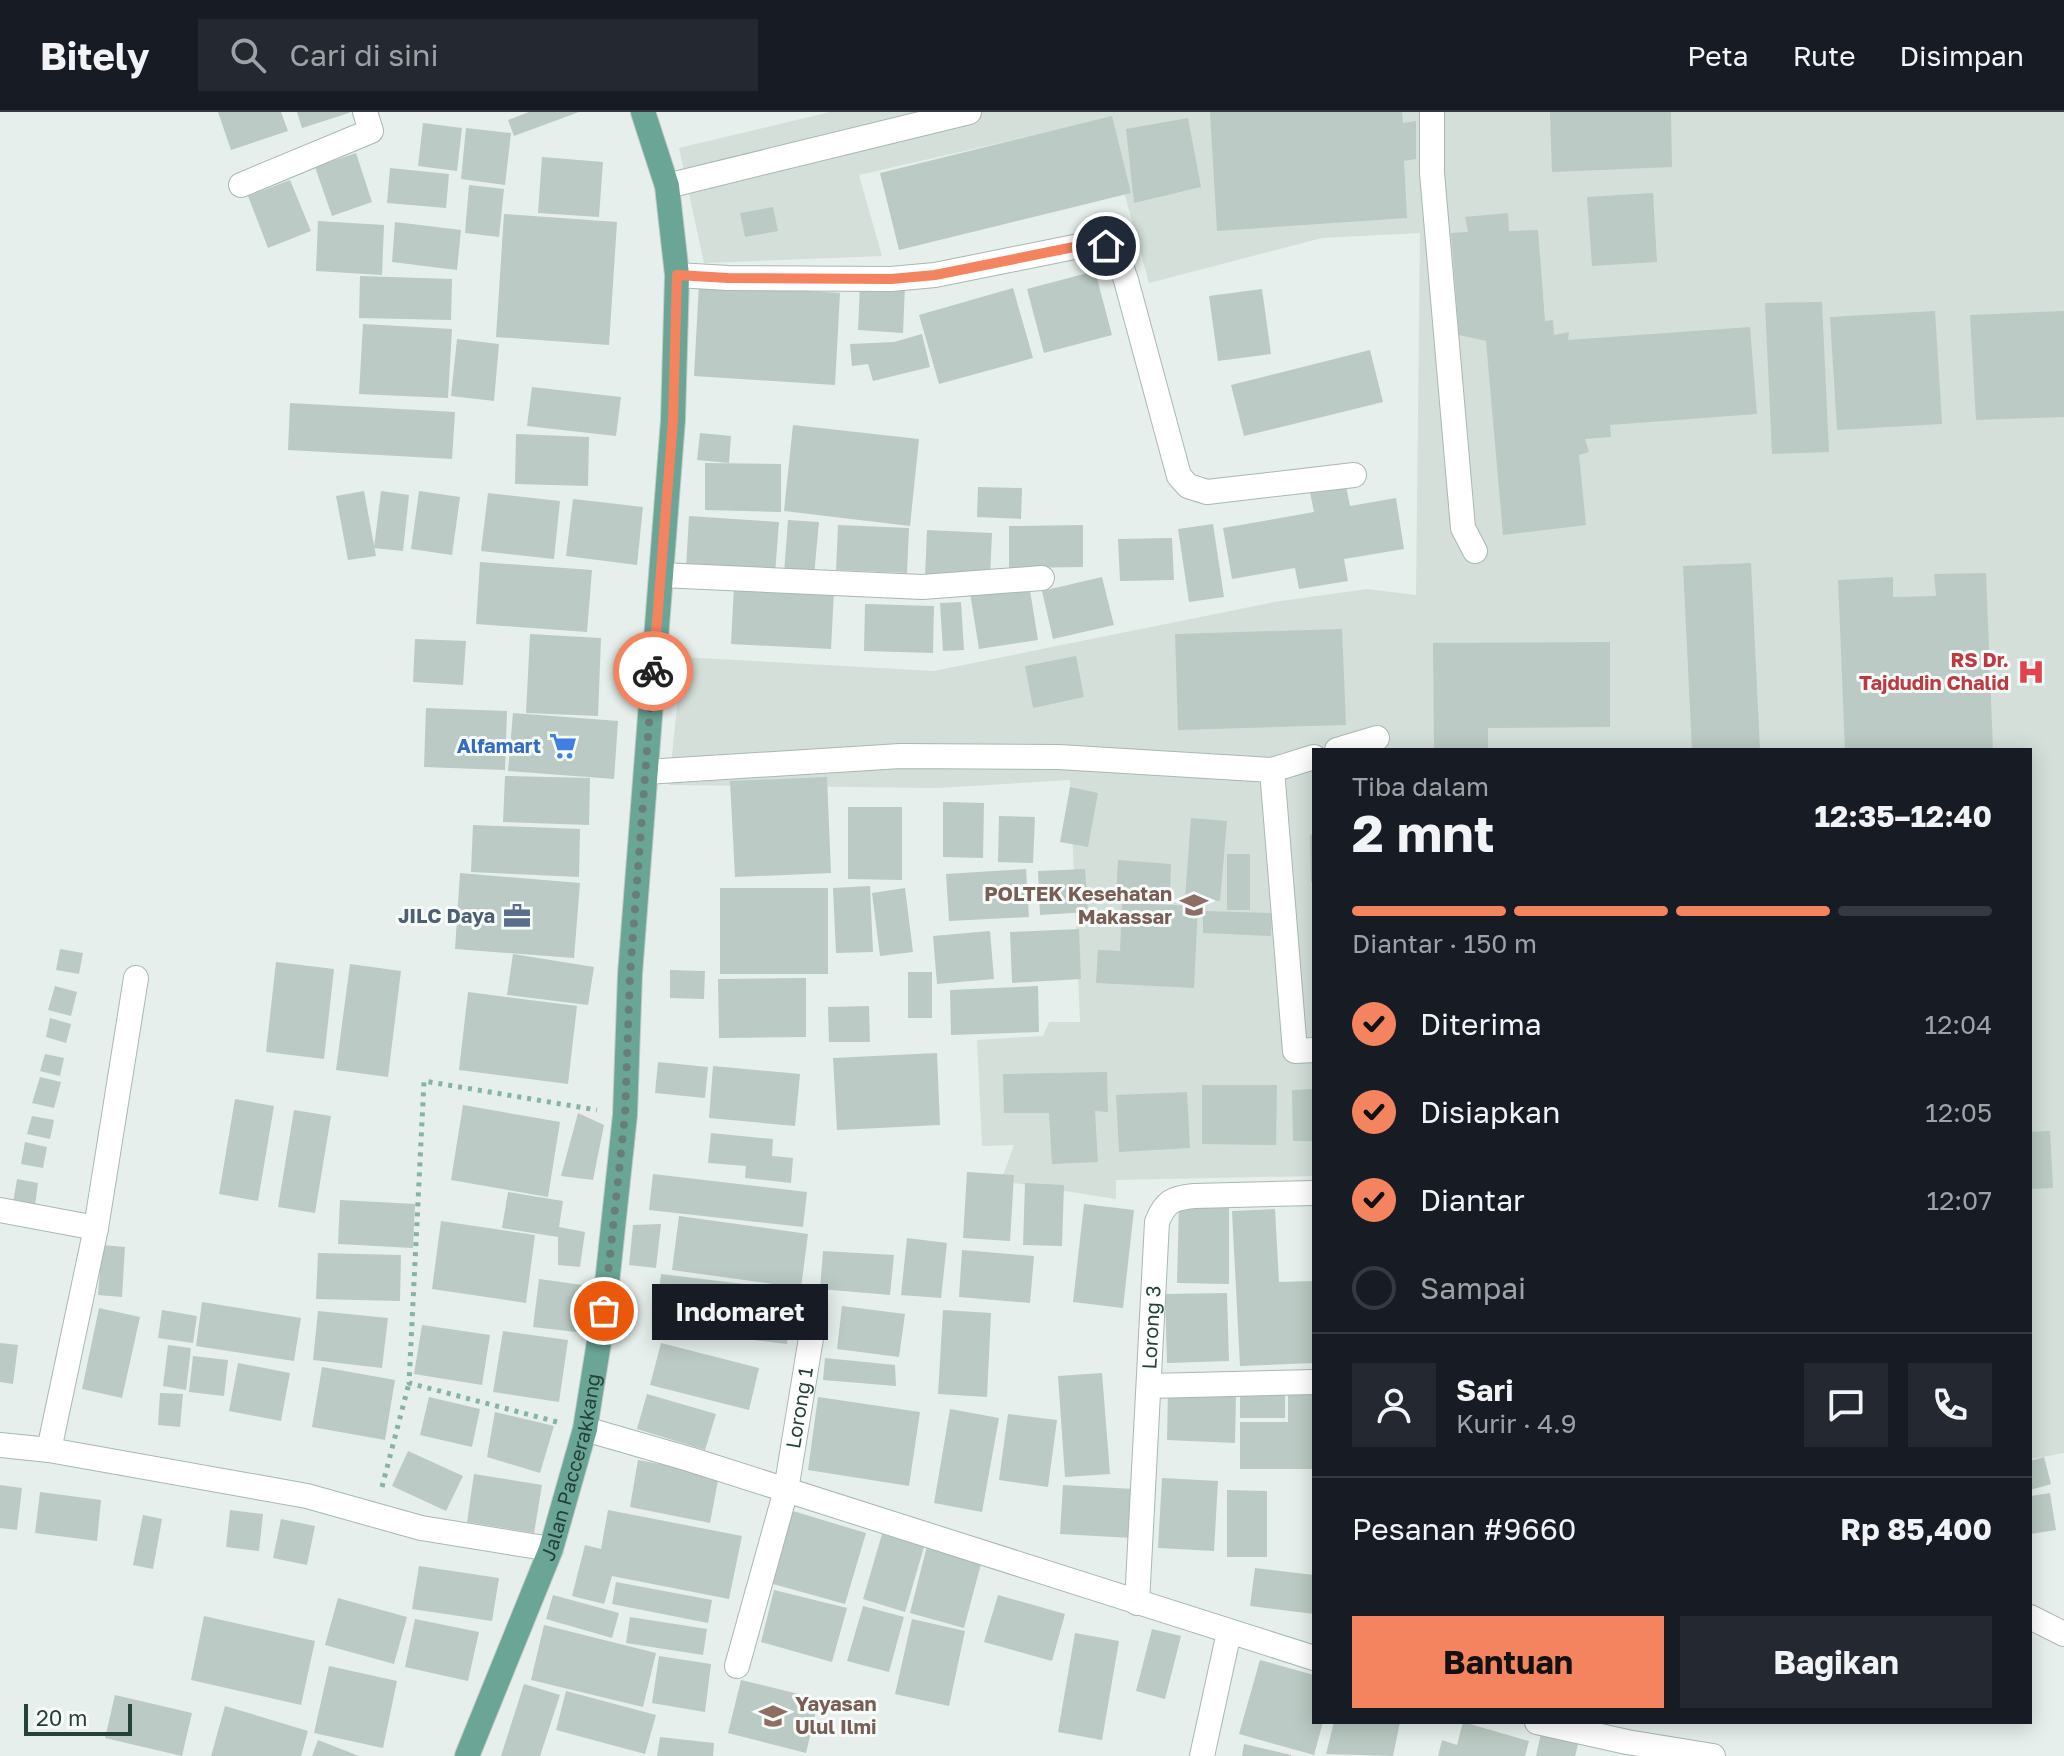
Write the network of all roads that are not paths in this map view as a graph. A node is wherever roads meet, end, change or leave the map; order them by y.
1 (365, 112) edge
2 (643, 112) edge
3 (969, 112) edge
4 (1432, 112) edge
5 (241, 185) dead end
6 (667, 186) junction
7 (677, 275) junction
8 (1354, 475) dead end
9 (1475, 551) dead end
10 (661, 575) junction
11 (1042, 578) dead end
12 (1377, 738) dead end
13 (1344, 748) edge
14 (1312, 758) edge
15 (1272, 770) junction
16 (646, 772) junction
17 (136, 978) dead end
18 (1312, 1050) edge
19 (1312, 1193) edge
20 (0, 1210) edge
21 (96, 1228) junction
22 (813, 1326) dead end
23 (1312, 1382) edge
24 (1149, 1386) junction
25 (585, 1429) junction
26 (0, 1445) edge
27 (49, 1450) junction
28 (786, 1490) junction
29 (551, 1549) junction
30 (1137, 1603) junction
31 (2032, 1618) edge
32 (1229, 1632) junction
33 (2064, 1634) edge
34 (1312, 1657) edge
35 (737, 1666) dead end
36 (1546, 1724) edge
37 (467, 1756) edge
38 (1202, 1756) edge
39 (1713, 1756) edge

1 - 5 street
2 - 6 main road, Jalan Paccerakkang
3 - 6 street
4 - 9 street
6 - 7 main road, Jalan Paccerakkang
7 - 8 street
7 - 10 main road, Jalan Paccerakkang
10 - 11 street
10 - 16 main road, Jalan Paccerakkang
12 - 13 street
14 - 15 street
15 - 16 street
15 - 18 street
16 - 25 main road, Jalan Paccerakkang
17 - 21 street
19 - 24 street, Lorong 3
20 - 21 street
21 - 27 street
22 - 28 street, Lorong 1
23 - 24 street
24 - 30 street, Lorong 3
25 - 28 street
25 - 29 main road, Jalan Paccerakkang
26 - 27 street
27 - 29 street
28 - 30 street
28 - 35 street, Lorong 1
29 - 37 main road, Jalan Paccerakkang
30 - 32 street
31 - 33 street
32 - 34 street
32 - 38 street
36 - 39 street

